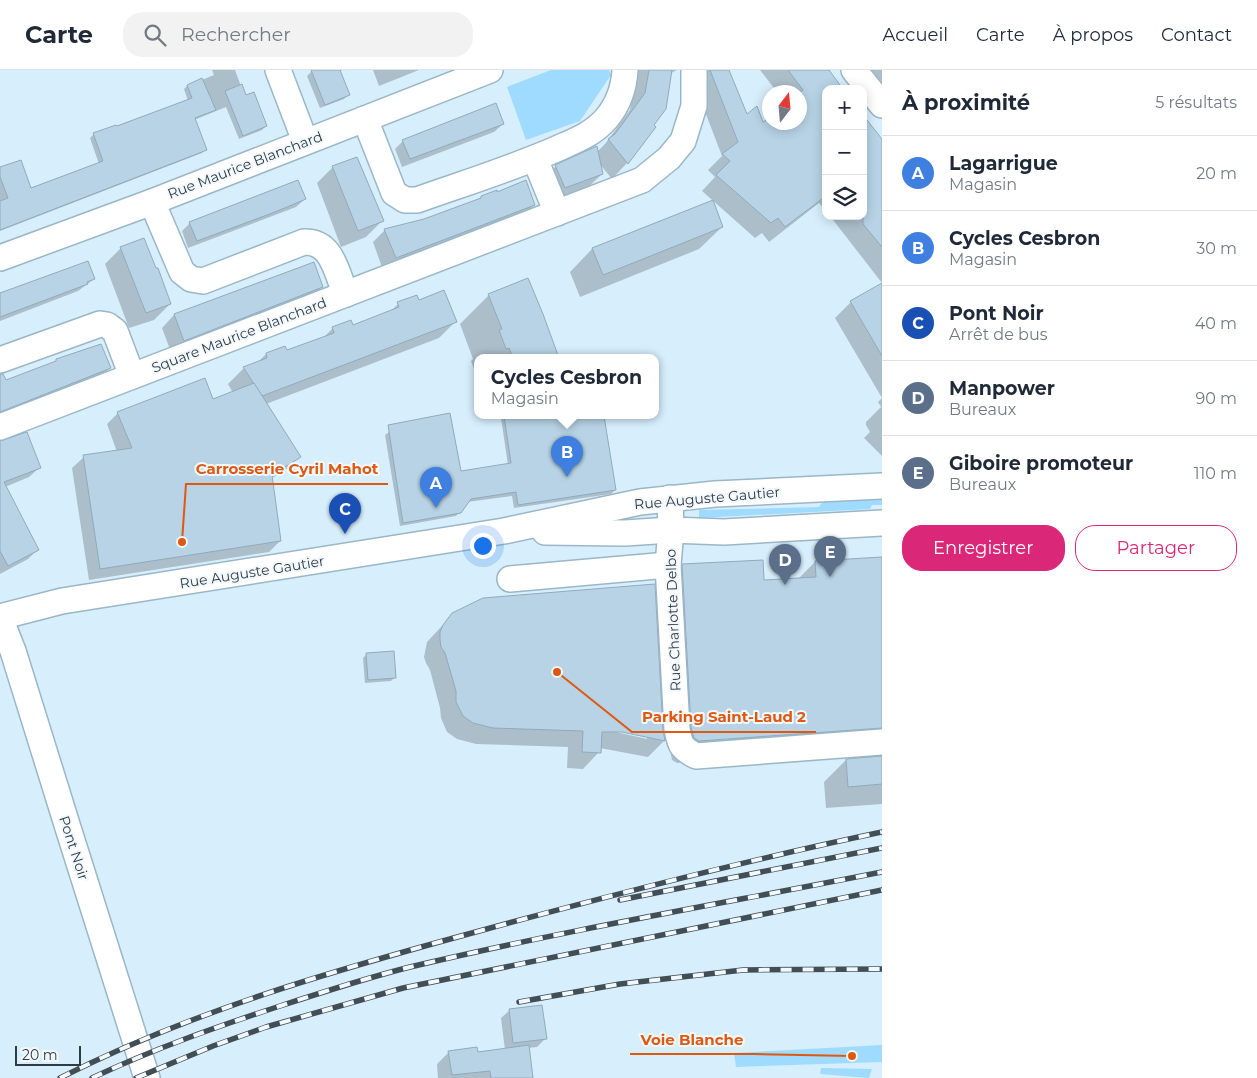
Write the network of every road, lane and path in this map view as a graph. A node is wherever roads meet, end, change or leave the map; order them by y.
1 (278, 70) edge
2 (490, 70) edge
3 (625, 70) edge
4 (694, 70) edge
5 (854, 70) edge
6 (882, 105) edge
7 (365, 119) junction
8 (305, 141) junction
9 (535, 159) junction
10 (152, 202) junction
11 (557, 213) junction
12 (0, 258) edge
13 (346, 294) junction
14 (0, 360) edge
15 (132, 376) junction
16 (0, 427) edge
17 (882, 486) edge
18 (670, 498) junction
19 (882, 523) edge
20 (671, 530) junction
21 (504, 531) junction
22 (668, 565) junction
23 (510, 580) dead end
24 (0, 618) edge
25 (882, 742) edge
26 (147, 1078) edge

1 - 8 street
2 - 7 street, Rue Maurice Blanchard
3 - 9 street
4 - 11 street, Square Maurice Blanchard
5 - 6 street
7 - 8 street, Rue Maurice Blanchard
7 - 9 street
8 - 10 street, Rue Maurice Blanchard
9 - 11 street
10 - 12 street, Rue Maurice Blanchard
10 - 13 street
11 - 13 street, Square Maurice Blanchard
13 - 15 street, Square Maurice Blanchard
14 - 15 street
15 - 16 street, Square Maurice Blanchard
17 - 18 street, Rue Auguste Gautier
18 - 20 street, Rue Charlotte Delbo
18 - 21 street, Rue Auguste Gautier
19 - 20 street, Rue Auguste Gautier
20 - 21 street, Rue Auguste Gautier
20 - 22 street, Rue Charlotte Delbo
21 - 24 street, Rue Auguste Gautier
22 - 23 street
22 - 25 street, Rue Charlotte Delbo
24 - 26 street, Pont Noir

